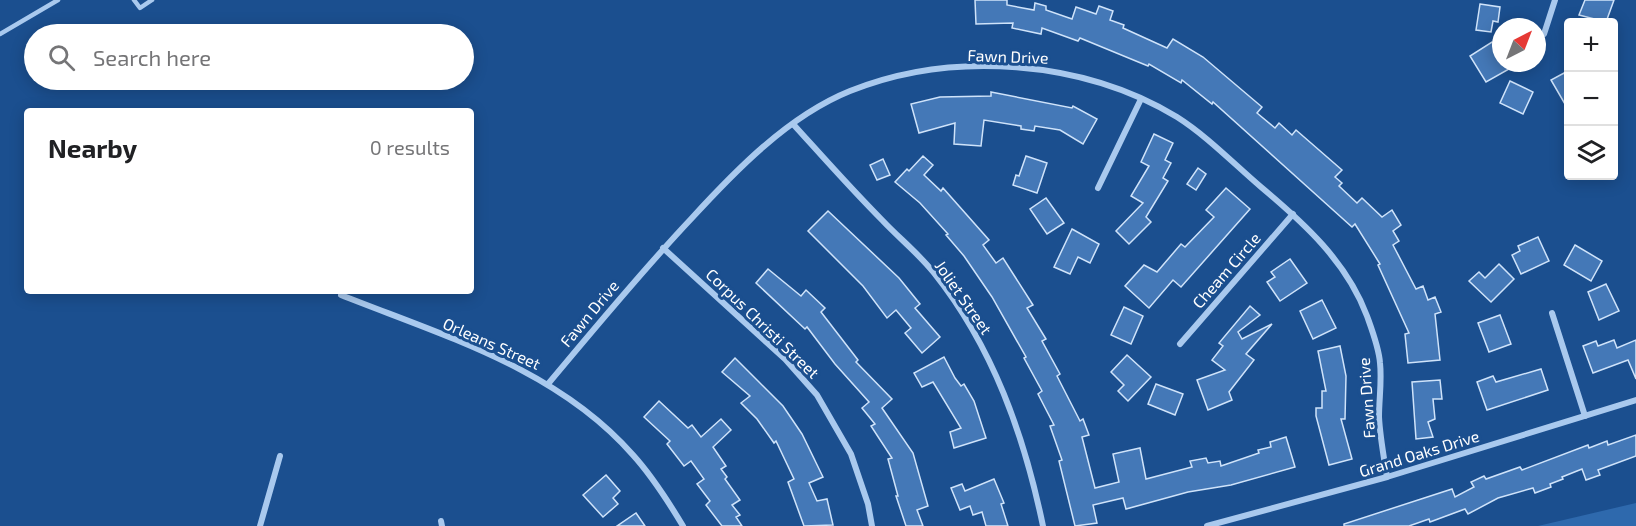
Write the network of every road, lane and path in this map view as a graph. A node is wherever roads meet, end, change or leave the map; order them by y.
1 (58, 0) edge
2 (134, 0) edge
3 (152, 0) edge
4 (1555, 0) edge
5 (51, 2) edge
6 (1546, 28) edge
7 (0, 34) edge
8 (1141, 99) junction
9 (793, 124) junction
10 (1098, 188) dead end
11 (1293, 214) junction
12 (663, 248) junction
13 (341, 295) dead end
14 (1552, 314) dead end
15 (1180, 344) dead end
16 (548, 384) junction
17 (1636, 400) edge
18 (1585, 416) junction
19 (280, 456) dead end
20 (1387, 477) junction
21 (260, 526) edge
22 (683, 526) edge
23 (872, 526) edge
24 (1043, 526) edge
25 (1207, 526) edge

1 - 5 lane
2 - 3 lane
4 - 6 street
5 - 7 lane
8 - 9 street, Fawn Drive
8 - 10 street
8 - 11 street, Fawn Drive
9 - 12 street, Fawn Drive
9 - 24 street, Joliet Street
11 - 15 street, Cheam Circle
11 - 20 street, Fawn Drive
12 - 16 street, Fawn Drive
12 - 23 street, Corpus Christi Street
13 - 16 street, Orleans Street
14 - 18 street
16 - 22 street, Orleans Street
17 - 18 street, Grand Oaks Drive
18 - 20 street, Grand Oaks Drive
19 - 21 street
20 - 25 street, Grand Oaks Drive

